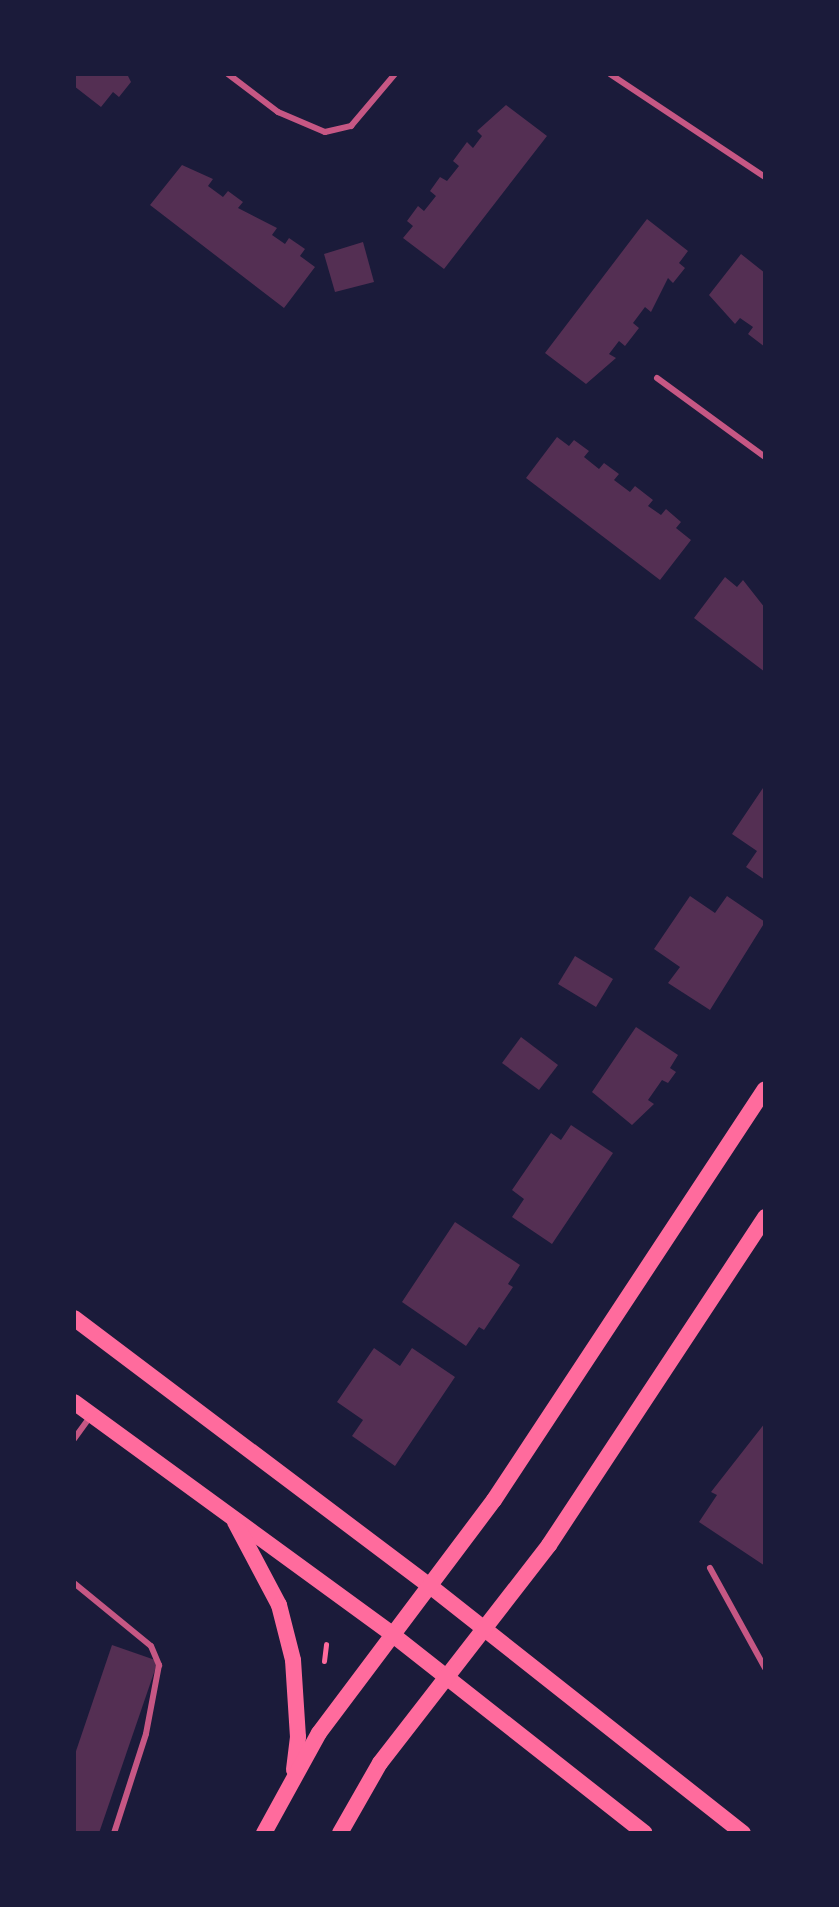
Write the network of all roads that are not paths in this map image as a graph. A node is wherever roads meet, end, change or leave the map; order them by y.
1 (228, 74) edge
2 (395, 74) edge
3 (610, 74) edge
4 (765, 177) edge
5 (657, 378) dead end
6 (765, 457) edge
7 (765, 1089) edge
8 (765, 1217) edge
9 (74, 1318) edge
10 (74, 1402) edge
11 (92, 1415) junction
12 (74, 1439) edge
13 (232, 1517) junction
14 (710, 1568) dead end
15 (74, 1583) edge
16 (430, 1586) junction
17 (484, 1630) junction
18 (393, 1635) junction
19 (765, 1668) edge
20 (446, 1678) junction
21 (293, 1780) junction
22 (114, 1833) edge
23 (264, 1833) edge
24 (340, 1833) edge
25 (645, 1833) edge
26 (743, 1833) edge

1 - 2 lane
3 - 4 lane
5 - 6 lane
7 - 16 main road
8 - 17 main road
9 - 16 main road
10 - 11 main road
11 - 12 lane
11 - 13 main road
13 - 18 main road
13 - 21 main road
14 - 19 lane
15 - 22 lane
16 - 17 main road
16 - 18 main road
17 - 20 main road
17 - 26 main road
18 - 20 main road
18 - 21 main road
20 - 24 main road
20 - 25 main road
21 - 23 main road

